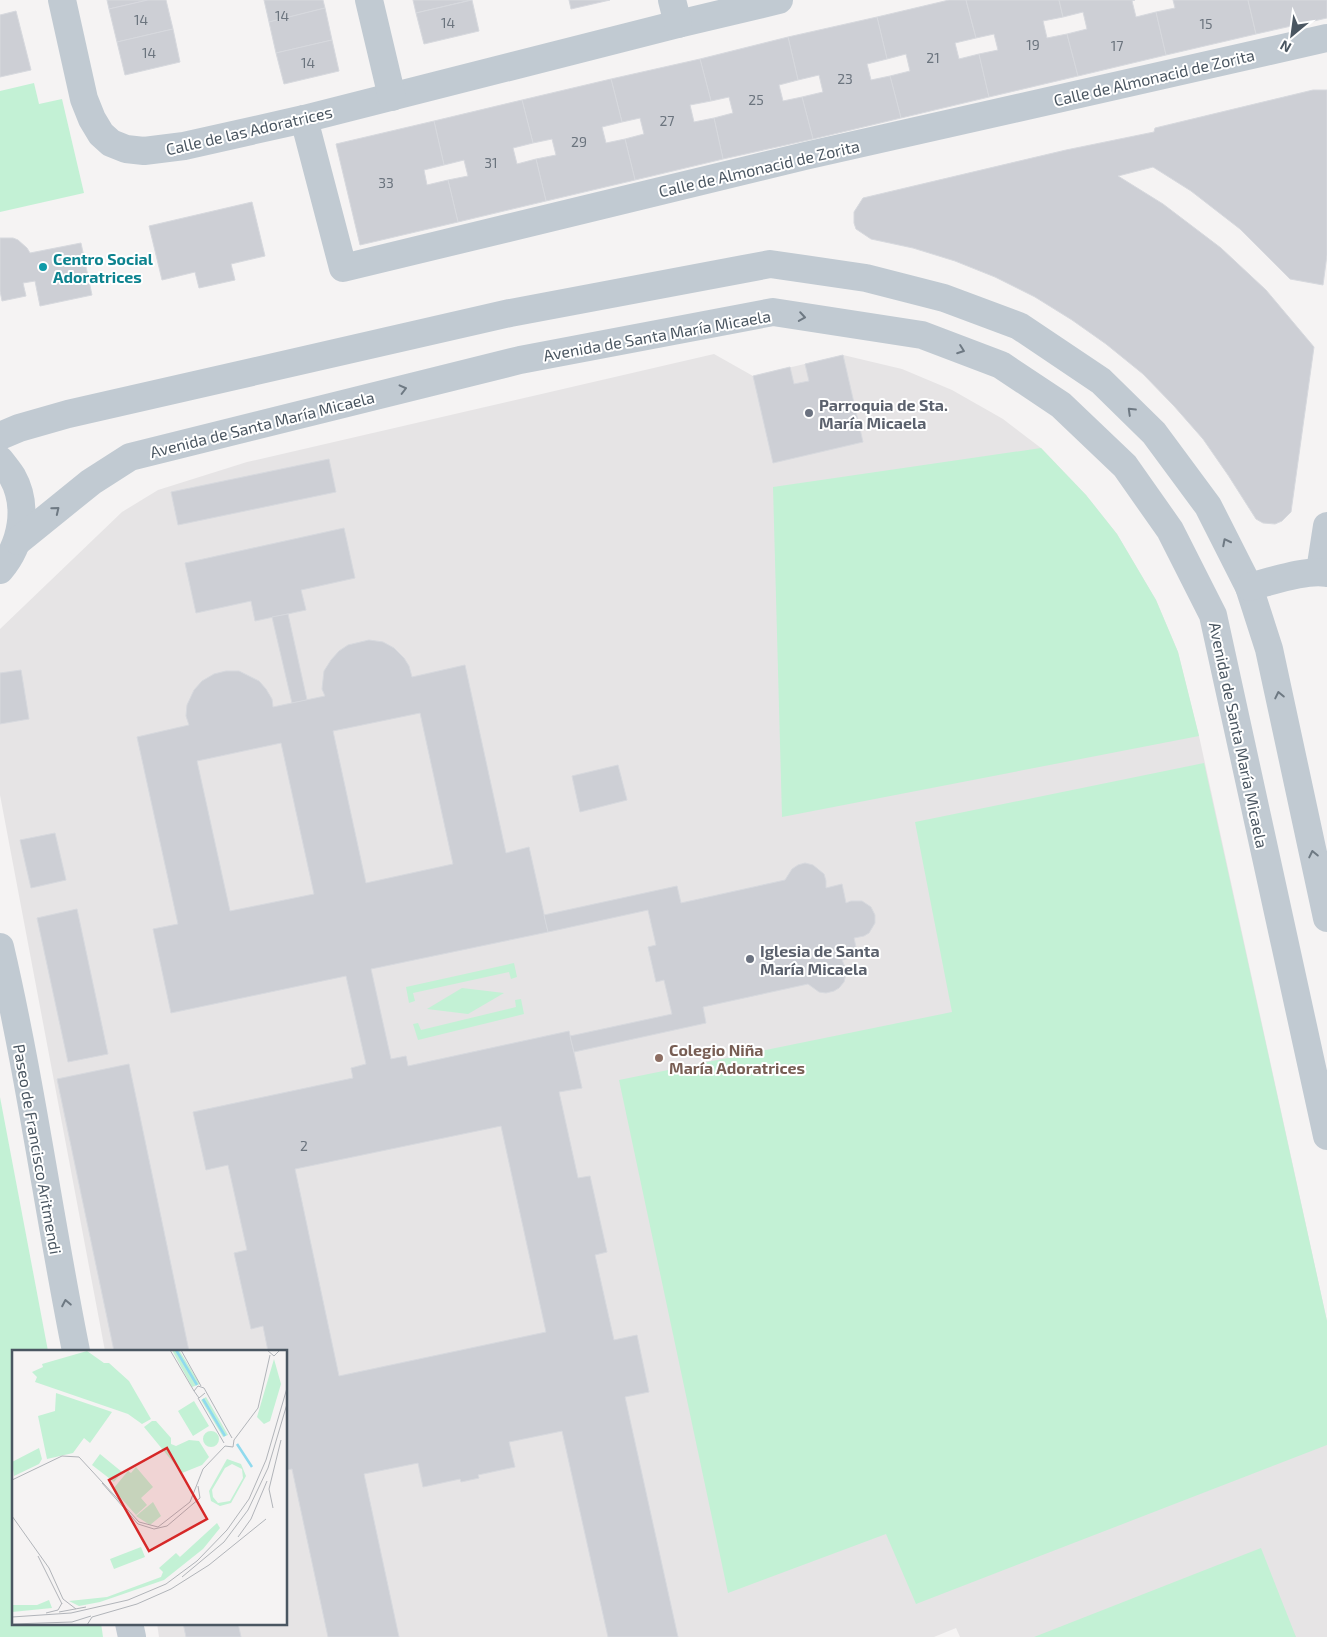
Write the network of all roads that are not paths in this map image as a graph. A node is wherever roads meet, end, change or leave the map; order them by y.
1 (62, 0) edge
2 (369, 0) edge
3 (778, 0) edge
4 (675, 12) edge
5 (1327, 38) edge
6 (392, 96) junction
7 (304, 119) junction
8 (0, 436) edge
9 (0, 460) edge
10 (1327, 526) edge
11 (18, 541) junction
12 (0, 570) edge
13 (1324, 572) edge
14 (1249, 588) junction
15 (1327, 918) edge
16 (0, 948) edge
17 (6, 1001) edge
18 (1327, 1136) edge
19 (76, 1350) edge
20 (129, 1624) edge
21 (132, 1637) edge

1 - 7 street, Calle de las Adoratrices
2 - 6 street
3 - 4 street, Calle de las Adoratrices
4 - 6 street, Calle de las Adoratrices
5 - 7 street, Calle de Almonacid de Zorita
6 - 7 street, Calle de las Adoratrices
14 -> 8 street
9 - 11 street
10 - 13 street
11 - 12 street
11 -> 18 street, Avenida de Santa María Micaela
13 - 14 street
15 -> 14 street
16 - 17 street, Paseo de Francisco Aritmendi
19 -> 17 street, Paseo de Francisco Aritmendi
20 - 21 street

